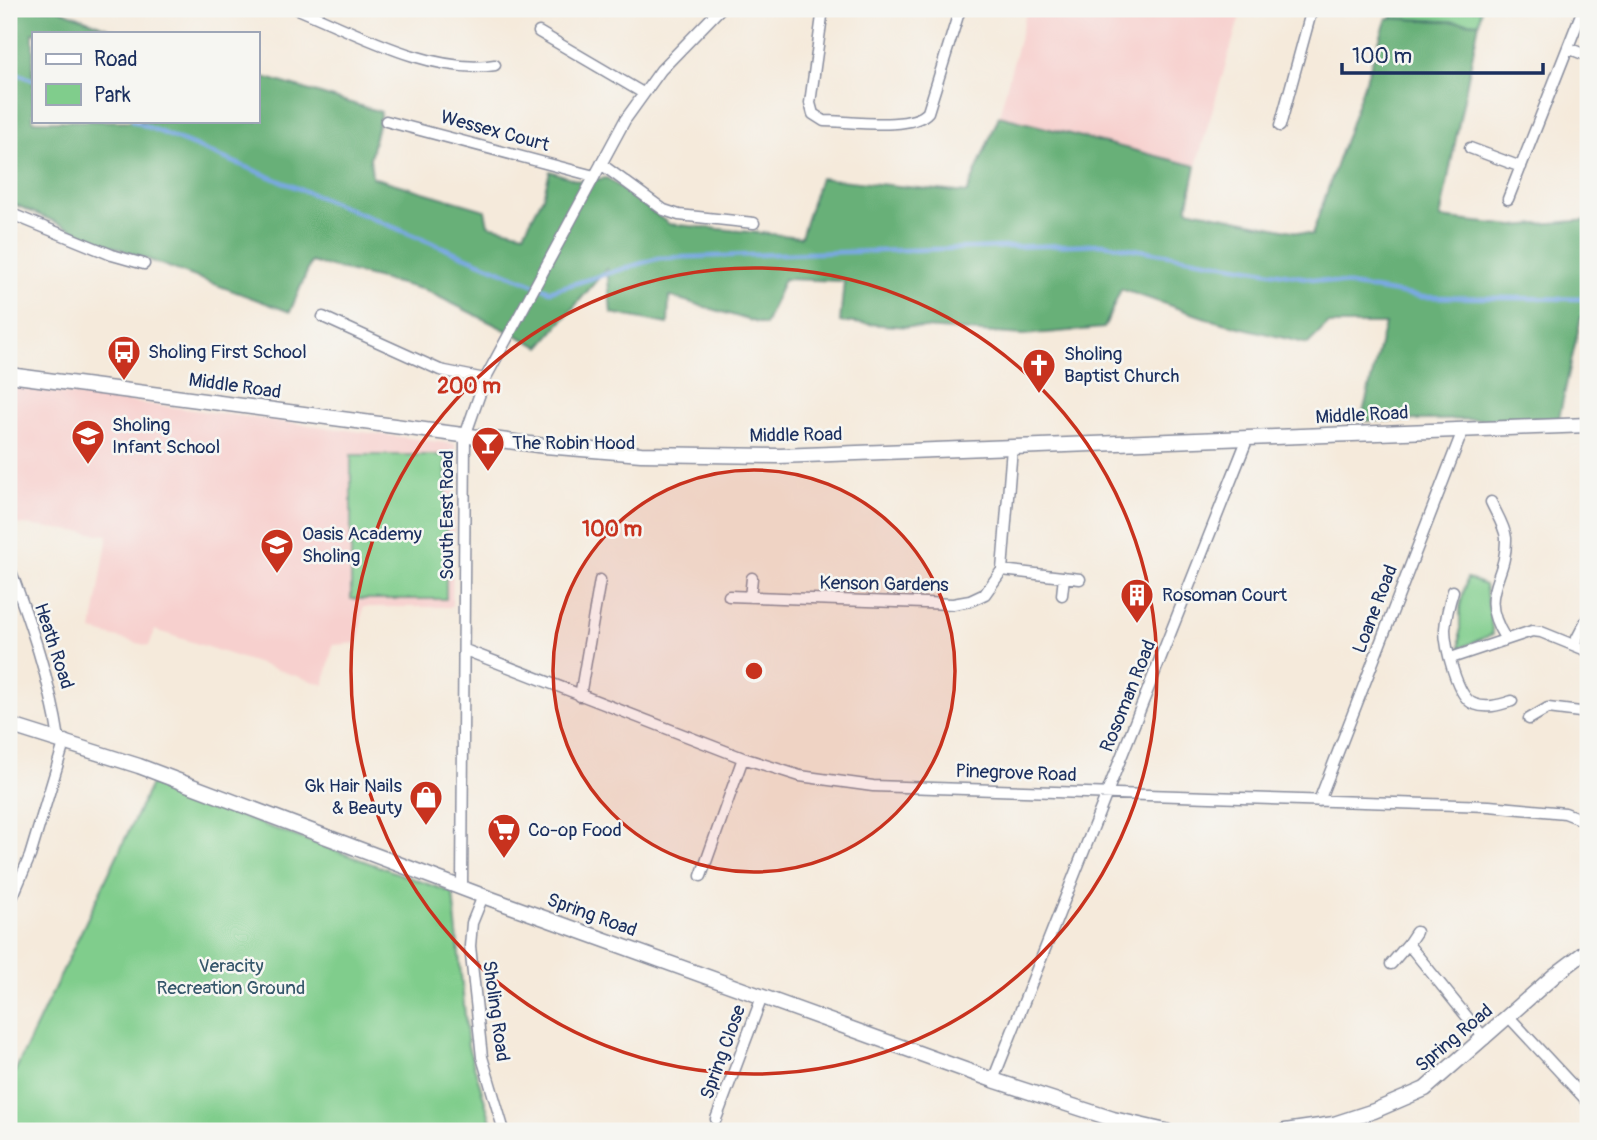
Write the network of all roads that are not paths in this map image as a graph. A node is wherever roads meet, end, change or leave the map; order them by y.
1 (298, 9) edge
2 (720, 9) edge
3 (823, 9) edge
4 (960, 9) edge
5 (1312, 9) edge
6 (1583, 9) edge
7 (539, 32) dead end
8 (1568, 48) junction
9 (1588, 56) edge
10 (495, 65) dead end
11 (643, 93) junction
12 (386, 121) dead end
13 (1280, 126) dead end
14 (1470, 148) dead end
15 (601, 164) junction
16 (1521, 167) junction
17 (594, 176) junction
18 (1508, 200) dead end
19 (9, 213) edge
20 (754, 223) dead end
21 (144, 264) dead end
22 (323, 317) dead end
23 (9, 375) edge
24 (485, 379) junction
25 (1588, 425) edge
26 (1463, 430) junction
27 (465, 436) junction
28 (1247, 440) junction
29 (1012, 448) junction
30 (1492, 502) dead end
31 (9, 566) edge
32 (1002, 570) junction
33 (1064, 577) junction
34 (752, 578) dead end
35 (1080, 579) dead end
36 (600, 580) dead end
37 (1452, 591) dead end
38 (1062, 595) dead end
39 (729, 596) dead end
40 (750, 597) junction
41 (1588, 617) edge
42 (1505, 638) junction
43 (1574, 644) junction
44 (465, 650) junction
45 (1588, 652) edge
46 (1451, 658) junction
47 (580, 696) junction
48 (1512, 701) dead end
49 (1588, 713) edge
50 (1529, 719) dead end
51 (9, 725) edge
52 (62, 740) junction
53 (743, 758) junction
54 (1108, 794) junction
55 (1319, 801) junction
56 (1588, 822) edge
57 (701, 876) dead end
58 (462, 887) junction
59 (483, 896) junction
60 (9, 905) edge
61 (1416, 932) dead end
62 (1408, 944) junction
63 (1588, 950) edge
64 (1391, 964) dead end
65 (761, 998) junction
66 (1509, 1017) junction
67 (1485, 1039) junction
68 (993, 1080) junction
69 (1588, 1102) edge
70 (716, 1119) dead end
71 (504, 1131) edge
72 (1166, 1131) edge
73 (1285, 1131) edge

1 - 10 street
2 - 11 street, South East Road
3 - 4 street
5 - 13 street
6 - 8 street
7 - 11 street
8 - 9 street
8 - 16 street
11 - 15 street, South East Road
12 - 17 street, Wessex Court
14 - 16 street
15 - 17 street, South East Road
15 - 20 street
16 - 18 street
17 - 24 street, South East Road
19 - 21 street
22 - 24 street
23 - 27 street, Middle Road
24 - 27 street, South East Road
25 - 26 street, Middle Road
26 - 28 street, Middle Road
26 - 55 street, Loane Road
27 - 29 street, Middle Road
27 - 44 street, South East Road
28 - 29 street, Middle Road
28 - 54 street, Rosoman Road
29 - 32 street
30 - 42 street
31 - 52 street, Heath Road
32 - 33 street
32 - 40 street, Kenson Gardens
33 - 35 street
33 - 38 street
34 - 40 street
36 - 47 street
37 - 46 street
39 - 40 street, Kenson Gardens
41 - 43 street
42 - 43 street
42 - 46 street
43 - 45 street
44 - 47 street, Pinegrove Road
44 - 58 street, South East Road
46 - 48 street
47 - 53 street, Pinegrove Road
49 - 50 street
51 - 52 street, Spring Road
52 - 58 street, Spring Road
52 - 60 street
53 - 54 street, Pinegrove Road
53 - 57 street
54 - 55 street, Pinegrove Road
54 - 68 street, Rosoman Road
55 - 56 street, Pinegrove Road
58 - 59 street, Spring Road
59 - 65 street, Spring Road
59 - 71 street, Sholing Road
61 - 62 street
62 - 64 street
62 - 67 street
63 - 66 street, Spring Road
65 - 68 street, Spring Road
65 - 70 street, Spring Close
66 - 67 street, Spring Road
66 - 69 street
67 - 73 street, Spring Road
68 - 72 street, Spring Road

